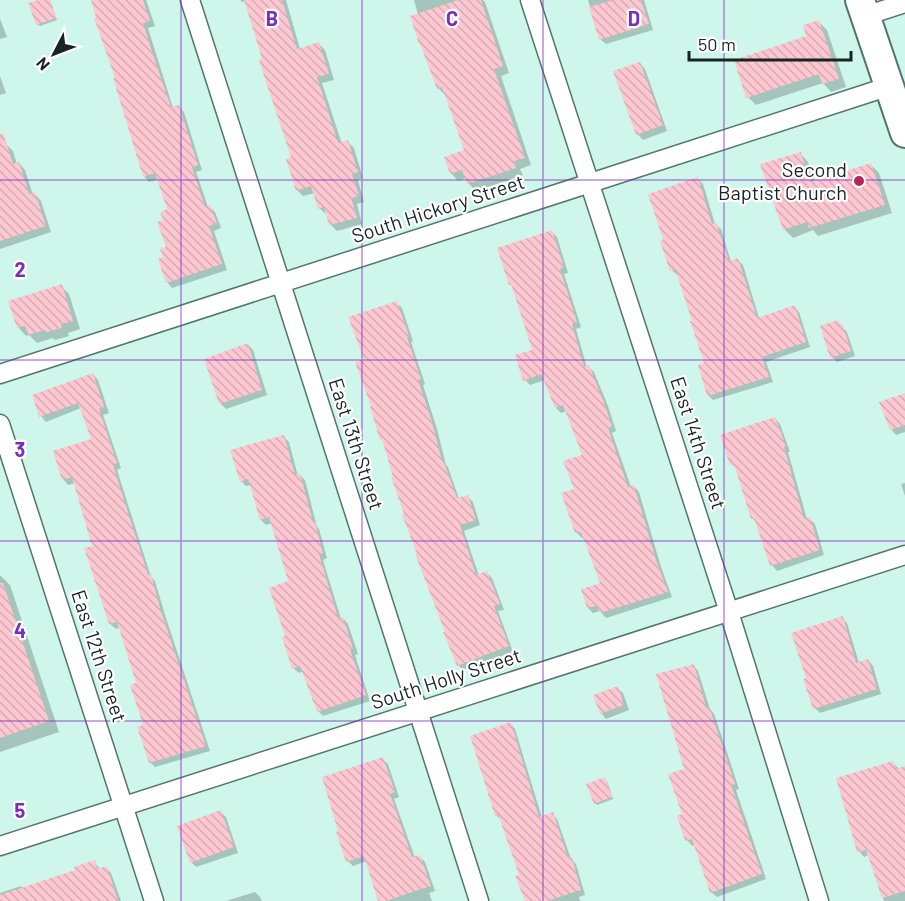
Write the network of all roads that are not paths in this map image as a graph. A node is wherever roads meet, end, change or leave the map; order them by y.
1 (190, 0) edge
2 (530, 0) edge
3 (905, 3) edge
4 (863, 8) edge
5 (890, 86) junction
6 (905, 133) edge
7 (589, 183) junction
8 (281, 283) junction
9 (0, 374) edge
10 (0, 424) edge
11 (905, 555) edge
12 (729, 612) junction
13 (418, 712) junction
14 (123, 806) junction
15 (0, 846) edge
16 (154, 901) edge
17 (479, 901) edge
18 (819, 901) edge

1 - 8 street, East 13th Street
2 - 7 street, East 14th Street
3 - 4 street
4 - 5 main road
5 - 6 main road
5 - 7 street, South Hickory Street
7 - 8 street, South Hickory Street
7 - 12 street, East 14th Street
8 - 9 street, South Hickory Street
8 - 13 street, East 13th Street
10 - 14 street, East 12th Street
11 - 12 street, South Holly Street
12 - 13 street, South Holly Street
12 - 18 street, East 14th Street
13 - 14 street, South Holly Street
13 - 17 street, East 13th Street
14 - 15 street, South Holly Street
14 - 16 street, East 12th Street

